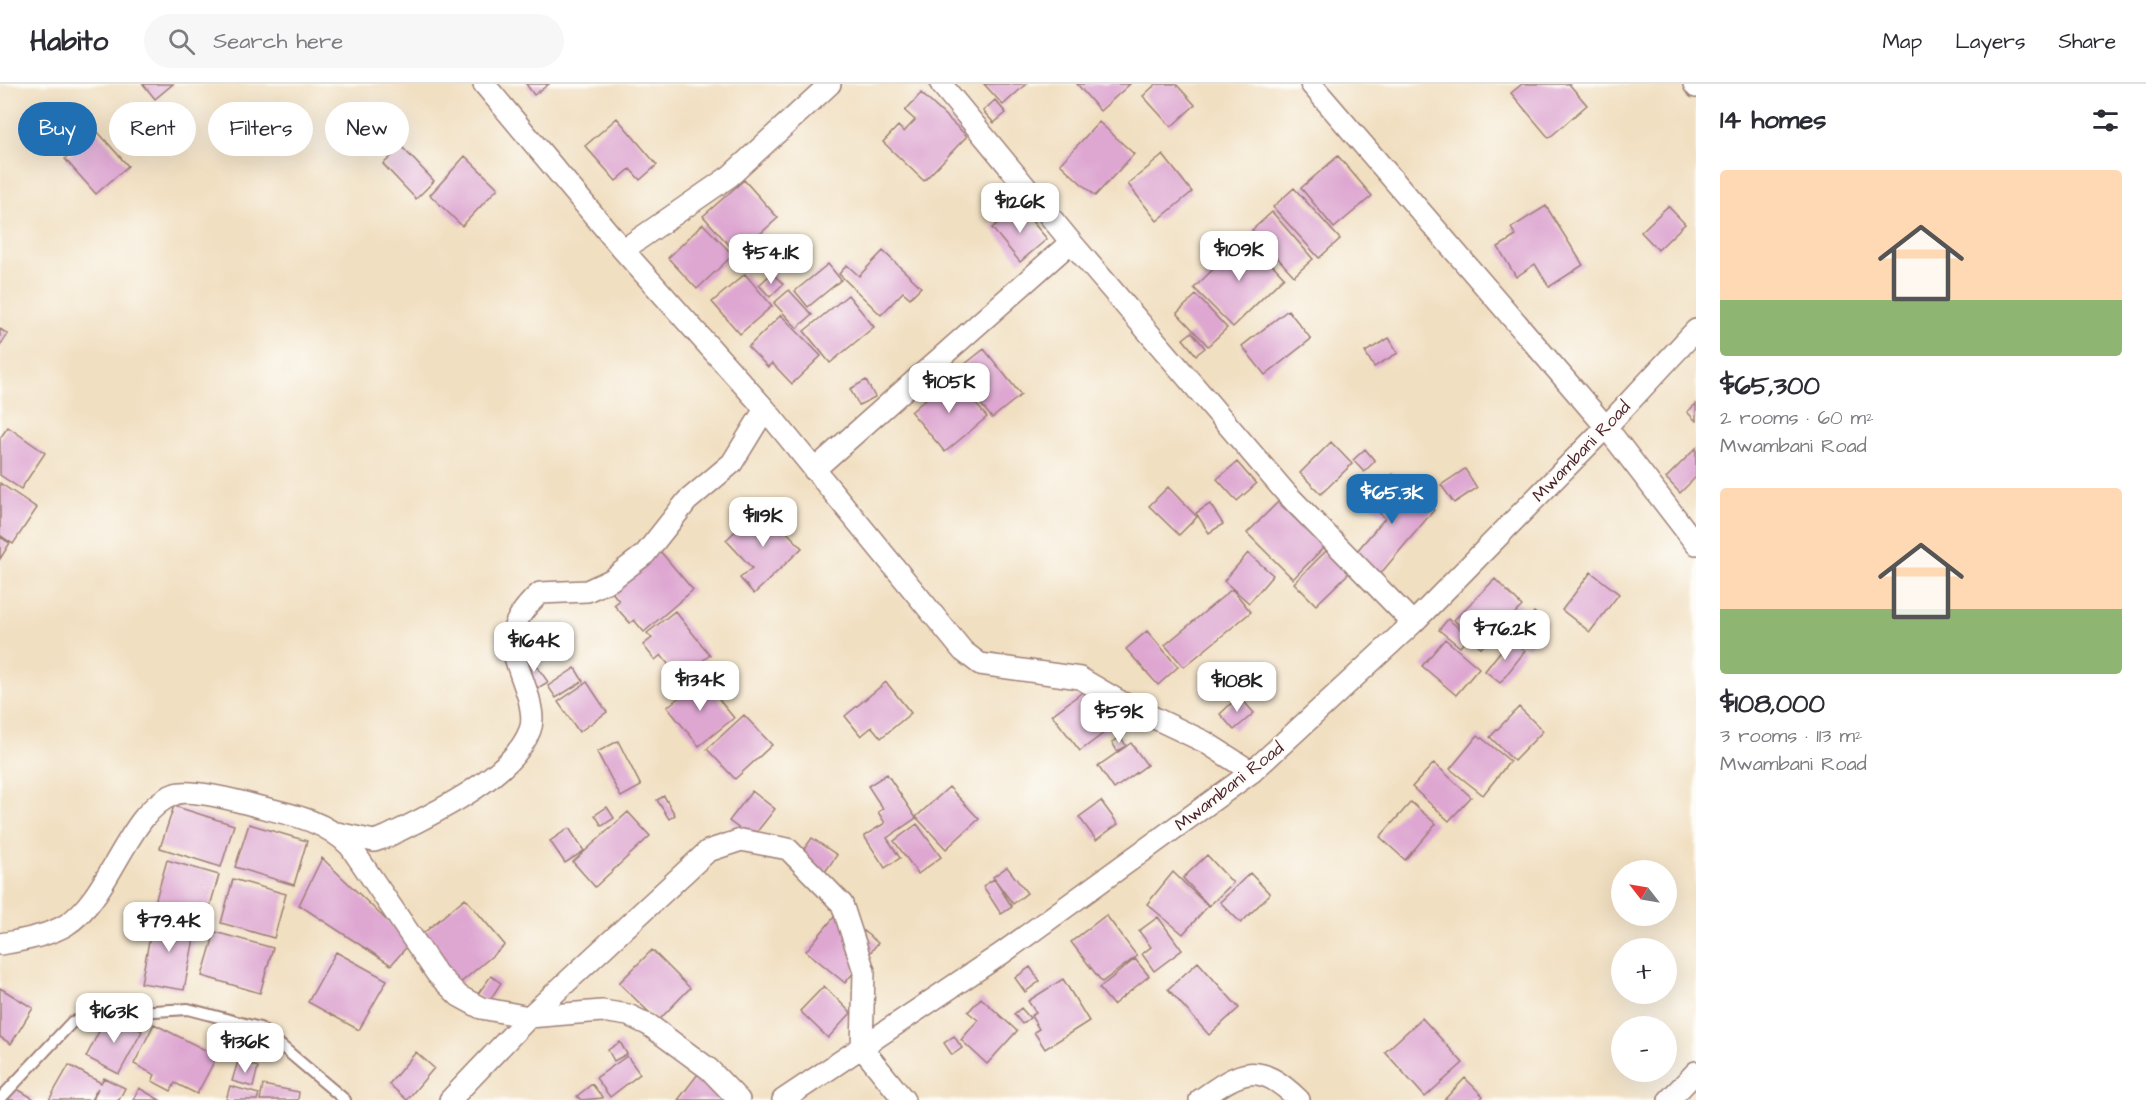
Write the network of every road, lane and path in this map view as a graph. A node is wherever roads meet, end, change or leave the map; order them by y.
1 (484, 84) edge
2 (830, 84) edge
3 (941, 84) edge
4 (1311, 84) edge
5 (1071, 242) junction
6 (623, 250) junction
7 (1696, 330) edge
8 (765, 409) junction
9 (1606, 427) junction
10 (814, 470) junction
11 (1696, 544) edge
12 (1413, 623) junction
13 (1252, 772) junction
14 (336, 832) junction
15 (0, 945) edge
16 (529, 1017) junction
17 (862, 1048) junction
18 (1696, 1072) edge
19 (0, 1099) edge
20 (345, 1100) edge
21 (450, 1100) edge
22 (739, 1100) edge
23 (783, 1100) edge
24 (904, 1100) edge
25 (1200, 1100) edge
26 (1299, 1100) edge
27 (1669, 1100) edge

1 - 6 street
2 - 6 street
3 - 5 street
4 - 9 street
5 - 10 street
5 - 12 street
6 - 8 street
7 - 9 street, Mwambani Road
8 - 10 street
8 - 14 street
9 - 11 street
9 - 12 street, Mwambani Road
10 - 13 street
12 - 13 street, Mwambani Road
13 - 17 street, Mwambani Road
14 - 15 street
14 - 16 street
16 - 17 street
16 - 21 street
16 - 22 street
17 - 23 street, Mwambani Road
17 - 24 street
18 - 27 street
19 - 20 lane
25 - 26 street

